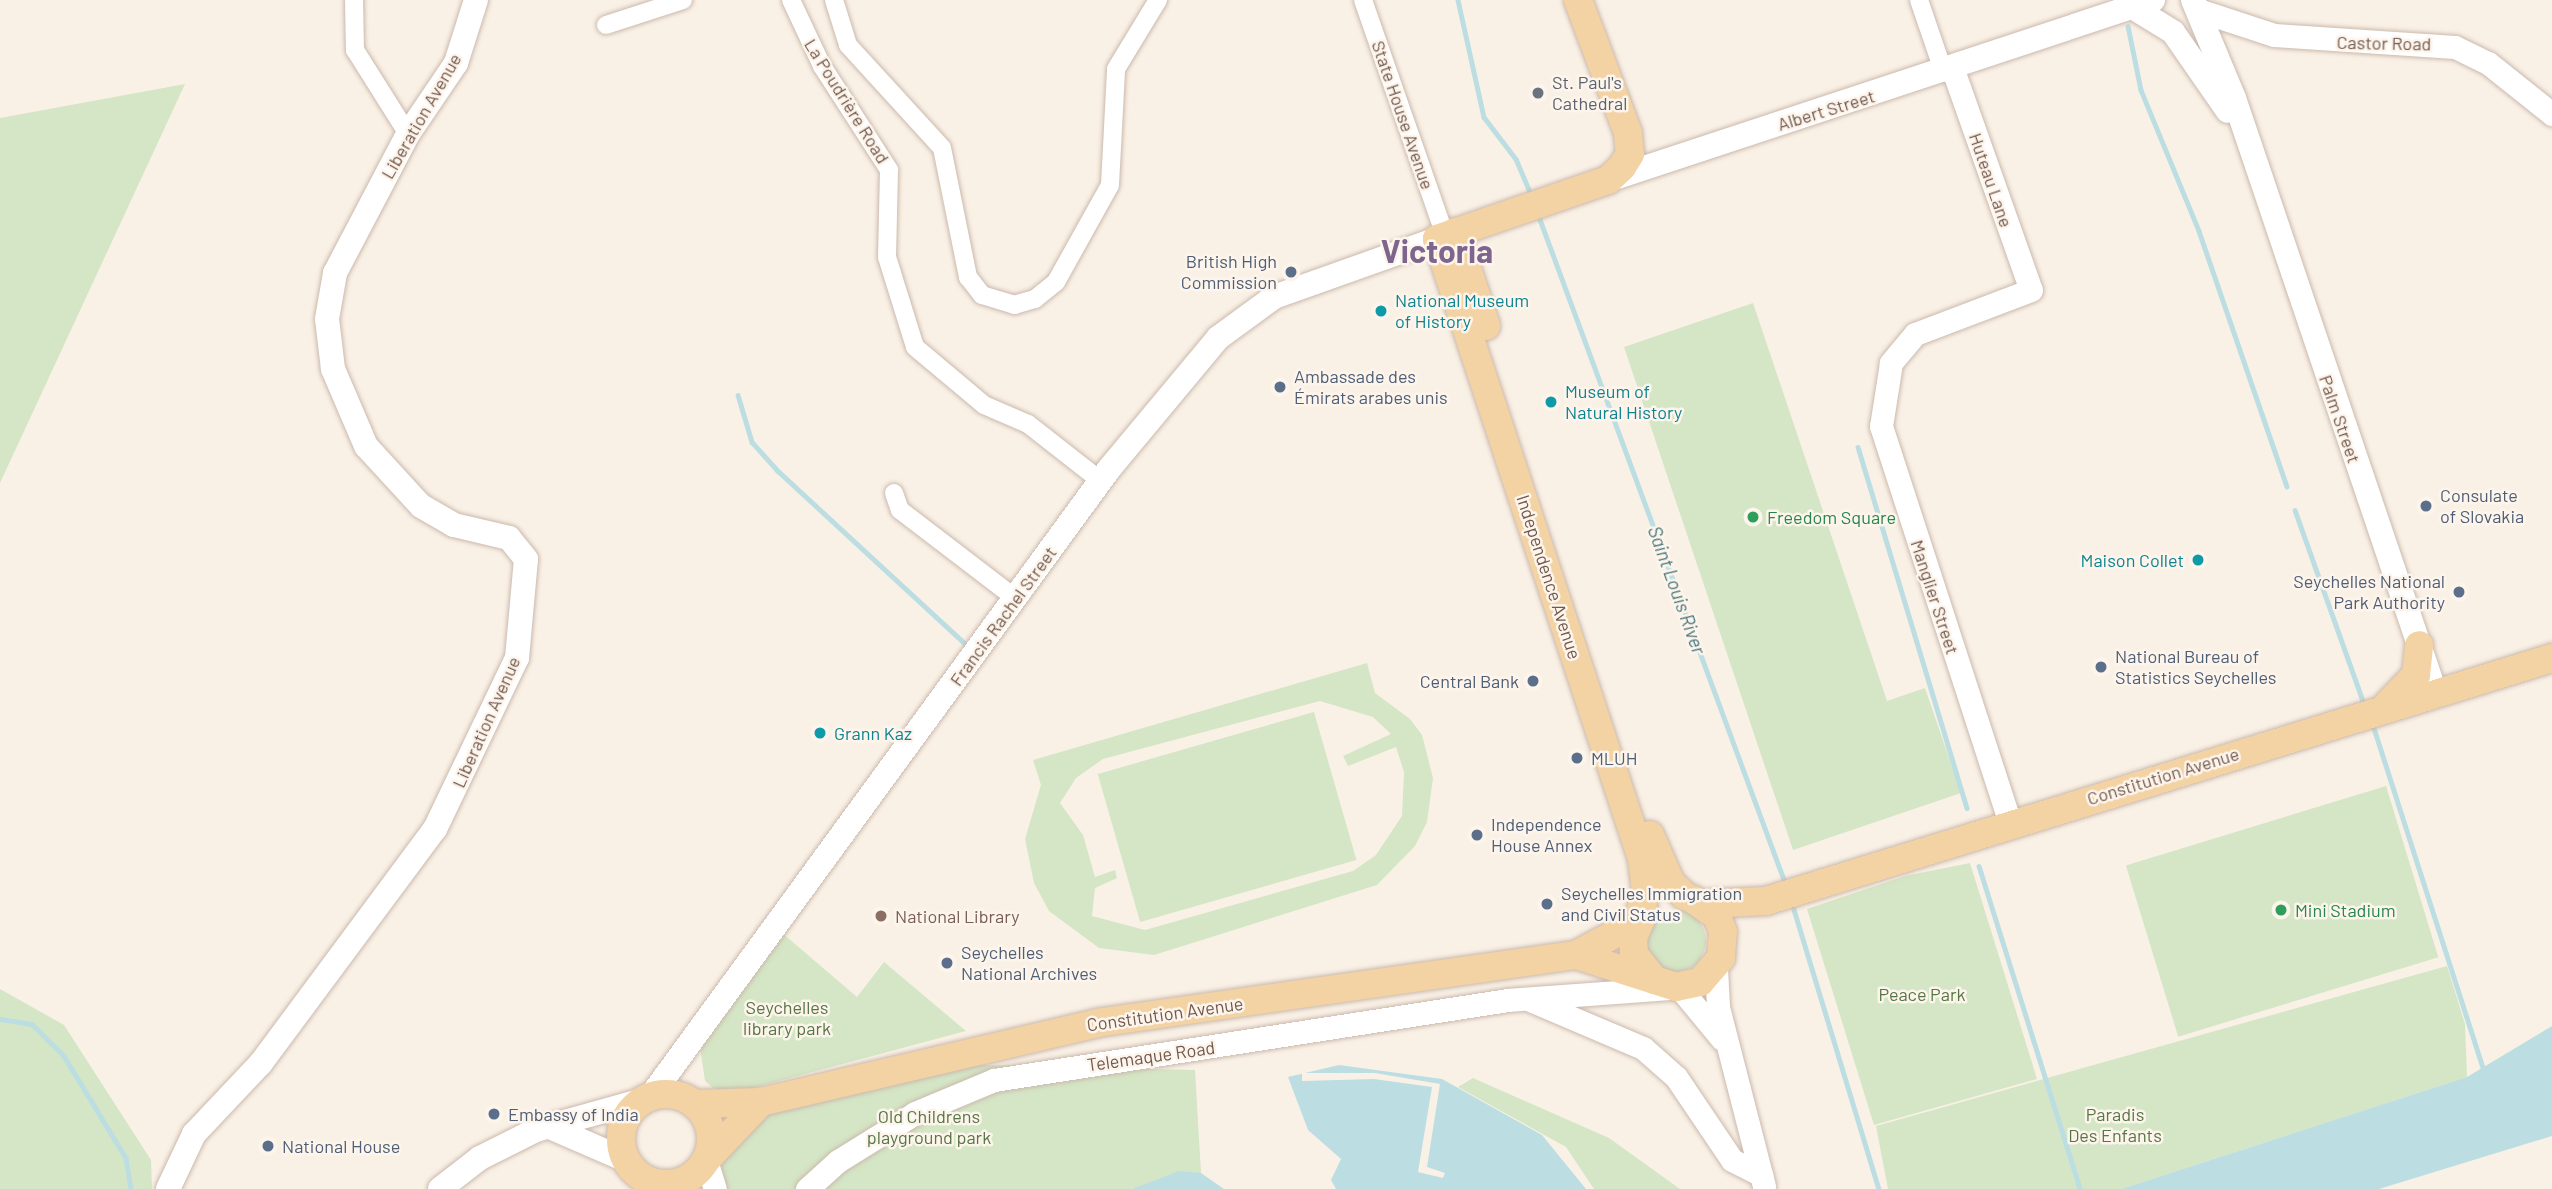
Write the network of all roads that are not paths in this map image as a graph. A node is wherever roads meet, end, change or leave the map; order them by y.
1 (354, 0) edge
2 (476, 0) edge
3 (683, 0) edge
4 (791, 0) edge
5 (834, 0) edge
6 (1158, 0) edge
7 (1578, 0) edge
8 (1919, 0) edge
9 (1364, 4) edge
10 (2144, 4) edge
11 (2196, 5) edge
12 (606, 26) dead end
13 (2210, 38) junction
14 (1949, 72) junction
15 (2552, 114) edge
16 (1628, 133) junction
17 (408, 134) junction
18 (2250, 144) junction
19 (1681, 155) junction
20 (1608, 180) junction
21 (1444, 232) junction
22 (2031, 290) joint
23 (1101, 481) junction
24 (894, 493) dead end
25 (1015, 598) junction
26 (2419, 645) junction
27 (2552, 657) edge
28 (2474, 679) junction
29 (2435, 692) junction
30 (2385, 707) junction
31 (2010, 823) junction
32 (1771, 899) junction
33 (1695, 900) junction
34 (1638, 920) junction
35 (1576, 954) junction
36 (1720, 958) junction
37 (1670, 985) junction
38 (1524, 998) junction
39 (1726, 1044) junction
40 (647, 1098) junction
41 (761, 1102) junction
42 (694, 1104) junction
43 (552, 1128) junction
44 (706, 1160) junction
45 (629, 1172) edge
46 (1763, 1182) edge
47 (679, 1187) edge
48 (168, 1189) edge
49 (440, 1189) edge
50 (715, 1189) edge
51 (807, 1189) edge

1 - 17 street
2 - 17 main road, Liberation Avenue
3 - 12 street
4 - 23 street, La Poudrière Road
5 - 6 street
7 - 16 main road
8 - 14 street
9 - 21 street, State House Avenue
10 - 13 main road, Albert Street
10 - 14 main road, Albert Street
10 - 18 main road
11 - 13 main road
11 - 15 street, Castor Road
13 - 18 main road
14 - 19 main road, Albert Street
14 - 22 street, Huteau Lane
16 - 19 main road
16 - 20 main road
17 - 48 main road, Liberation Avenue
18 - 26 main road, Palm Street
19 - 20 main road, Albert Street
20 - 21 main road, Albert Street
21 - 23 main road, Francis Rachel Street
21 - 33 main road, Independence Avenue
21 - 34 main road, Independence Avenue
22 - 31 street, Manglier Street
23 - 25 main road, Francis Rachel Street
24 - 25 street
25 - 40 main road, Francis Rachel Street
26 - 28 main road
26 - 29 main road, Palm Street
26 - 30 main road
27 - 28 main road, Constitution Avenue
28 - 29 main road, Constitution Avenue
29 - 30 main road, Constitution Avenue
30 - 31 main road, Constitution Avenue
31 - 32 main road, Constitution Avenue
32 - 33 main road, Constitution Avenue
32 - 36 main road
33 - 34 main road
33 - 36 main road
34 - 35 main road, Constitution Avenue
34 - 37 main road
35 - 37 main road, Constitution Avenue
35 - 41 main road, Constitution Avenue
36 - 37 main road
36 - 39 street
37 - 38 street, Telemaque Road
37 - 39 street
38 - 46 street, Telemaque Road
38 - 51 street, Telemaque Road
39 - 46 street
40 - 42 main road
40 - 43 main road
40 - 45 main road
41 - 42 main road, Constitution Avenue
41 - 44 main road
42 - 44 main road
43 - 45 main road
43 - 49 main road
44 - 47 main road
44 - 50 street
45 - 47 main road

